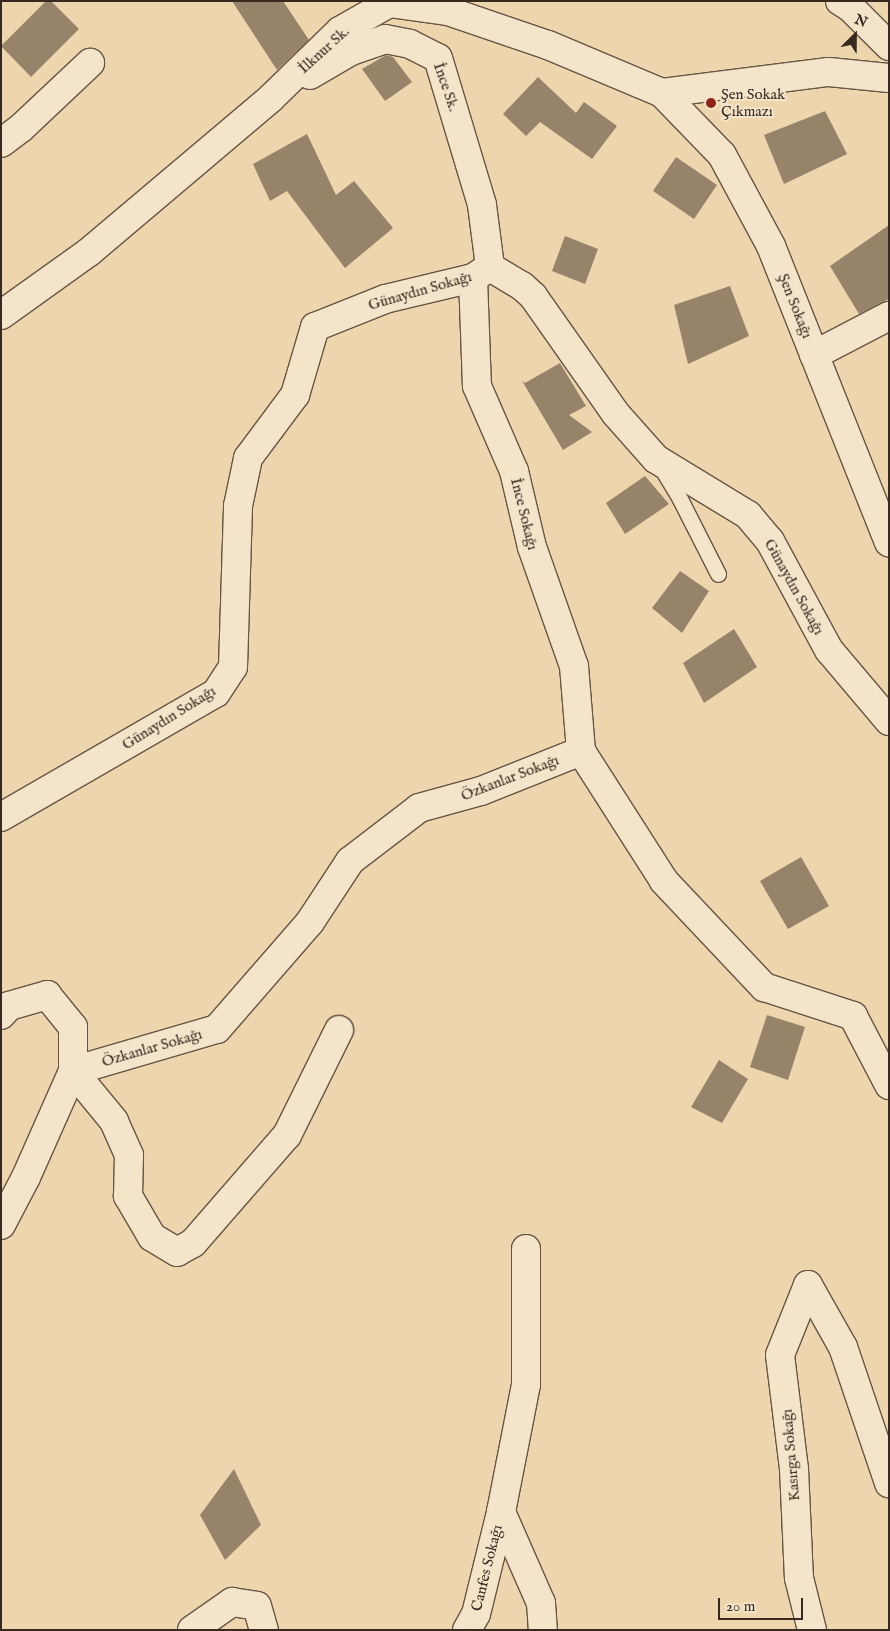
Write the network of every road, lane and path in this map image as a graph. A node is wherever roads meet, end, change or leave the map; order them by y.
1 (840, 1) edge
2 (478, 12) edge
3 (889, 46) edge
4 (90, 63) dead end
5 (889, 78) edge
6 (662, 93) junction
7 (271, 98) junction
8 (1, 143) edge
9 (481, 272) junction
10 (1, 315) edge
11 (889, 316) edge
12 (814, 354) junction
13 (656, 459) junction
14 (889, 542) edge
15 (718, 574) dead end
16 (889, 721) edge
17 (581, 751) junction
18 (1, 817) edge
19 (1, 1015) edge
20 (339, 1030) dead end
21 (73, 1071) junction
22 (889, 1085) edge
23 (1, 1225) edge
24 (526, 1249) dead end
25 (889, 1483) edge
26 (501, 1512) junction
27 (192, 1630) edge
28 (264, 1630) edge
29 (467, 1630) edge
30 (542, 1630) edge
31 (812, 1630) edge

1 - 3 street
2 - 6 street, İlknur Sk.
2 - 7 street, İlknur Sk.
4 - 8 street
5 - 6 street
6 - 12 street, Şen Sokağı
7 - 9 street, İnce Sk.
7 - 10 street, İlknur Sk.
9 - 13 street, Günaydın Sokağı
9 - 17 street, İnce Sokağı
9 - 18 street, Günaydın Sokağı
11 - 12 street
12 - 14 street, Şen Sokağı
13 - 15 lane
13 - 16 street, Günaydın Sokağı
17 - 21 street, Özkanlar Sokağı
17 - 22 street
19 - 21 street
20 - 21 street
21 - 23 street
24 - 26 street
25 - 31 street, Kasırga Sokağı
26 - 29 street, Canfes Sokağı
26 - 30 street, Canfes Sokağı
27 - 28 street

